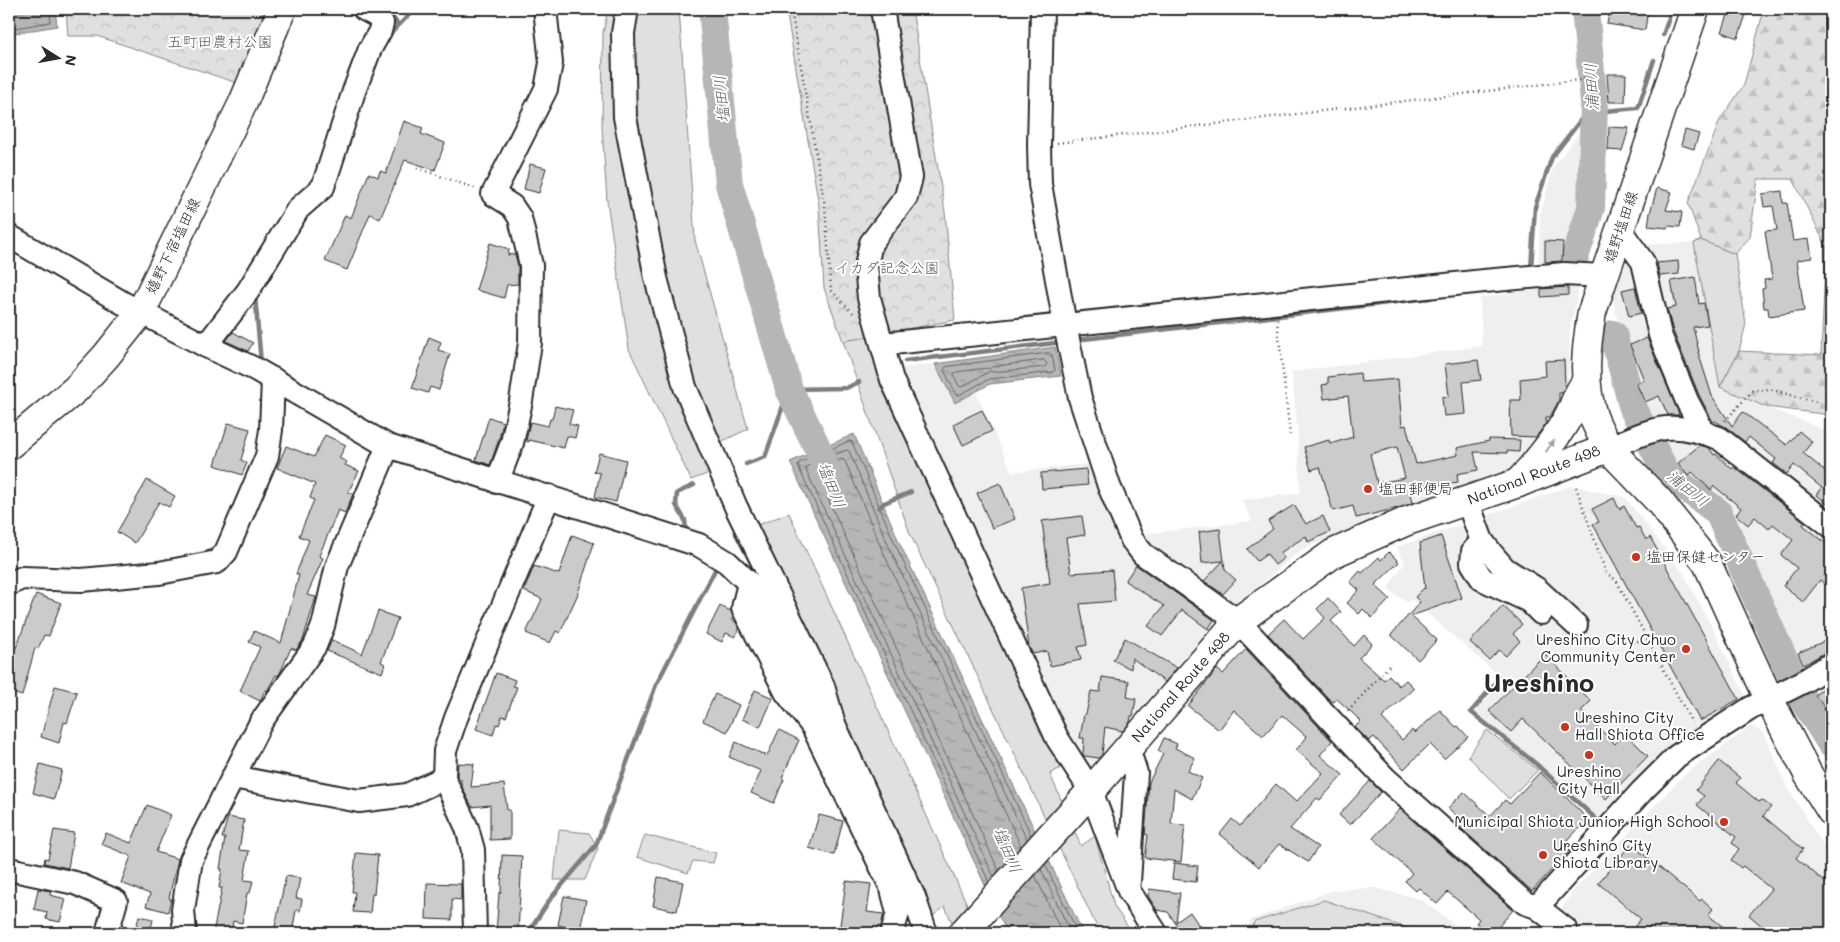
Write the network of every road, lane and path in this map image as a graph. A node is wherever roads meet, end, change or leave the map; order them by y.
1 (282, 9) edge
2 (364, 9) edge
3 (545, 9) edge
4 (628, 9) edge
5 (791, 9) edge
6 (882, 9) edge
7 (1042, 9) edge
8 (1695, 9) edge
9 (1587, 79) dead end
10 (1038, 145) junction
11 (417, 168) dead end
12 (493, 194) junction
13 (1620, 230) junction
14 (9, 236) edge
15 (1604, 276) junction
16 (141, 312) junction
17 (857, 317) dead end
18 (1277, 322) dead end
19 (1067, 335) junction
20 (883, 344) junction
21 (206, 346) junction
22 (264, 374) junction
23 (1586, 382) junction
24 (1831, 406) edge
25 (1290, 435) dead end
26 (1712, 435) junction
27 (9, 445) edge
28 (388, 446) junction
29 (1608, 448) junction
30 (497, 482) junction
31 (1518, 483) junction
32 (1576, 487) dead end
33 (548, 496) junction
34 (1467, 500) junction
35 (1831, 526) edge
36 (1482, 541) junction
37 (749, 583) junction
38 (9, 584) edge
39 (1238, 622) junction
40 (1553, 625) dead end
41 (1576, 625) dead end
42 (1628, 636) dead end
43 (1646, 637) junction
44 (1831, 664) edge
45 (1390, 665) dead end
46 (1786, 691) junction
47 (834, 724) junction
48 (1335, 724) junction
49 (1692, 724) dead end
50 (1128, 748) junction
51 (233, 777) junction
52 (444, 778) junction
53 (1091, 791) junction
54 (1831, 811) edge
55 (9, 869) edge
56 (1129, 891) junction
57 (1537, 907) junction
58 (1565, 929) dead end
59 (107, 933) edge
60 (186, 933) edge
61 (475, 933) edge
62 (892, 933) edge
63 (926, 933) edge
64 (963, 933) edge
65 (1156, 933) edge

1 - 16 main road, 嬉野下宿塩田線
2 - 21 street
3 - 12 street
4 - 47 street
5 - 17 path
6 - 20 street
7 - 10 street
8 - 13 main road, 嬉野塩田線
9 - 10 path
10 - 19 street
11 - 12 path
12 - 30 street
13 - 15 main road, 嬉野塩田線
13 - 26 street
14 - 16 street
15 - 19 street
15 - 23 main road, 嬉野塩田線
16 - 21 street
16 - 27 main road, 嬉野下宿塩田線
18 - 25 path
19 - 20 street
19 - 39 street
20 - 53 street
21 - 22 street
22 - 28 street
22 - 38 street
23 - 29 main road, 嬉野塩田線
31 -> 23 main road
24 - 26 path
26 - 29 street
26 - 35 street
28 - 30 street
28 - 51 street
29 - 31 main road, National Route 498
29 - 46 main road, National Route 498
30 - 33 street
31 - 34 main road, National Route 498
32 - 43 path
33 - 37 street
33 - 52 street
34 - 36 street
34 - 39 main road, National Route 498
36 - 40 street
36 - 41 street
37 - 47 street
37 - 62 street
39 - 48 street
39 - 50 main road, National Route 498
42 - 43 path
43 - 49 path
44 - 46 street
45 - 48 path
46 - 54 main road, National Route 498
46 - 57 street
47 - 63 street
48 - 57 street
50 - 53 main road, National Route 498
50 - 56 street
51 - 52 street
51 - 60 street
52 - 61 street
53 - 56 street
53 - 64 main road, National Route 498
55 - 59 street
56 - 65 street
57 - 58 street

